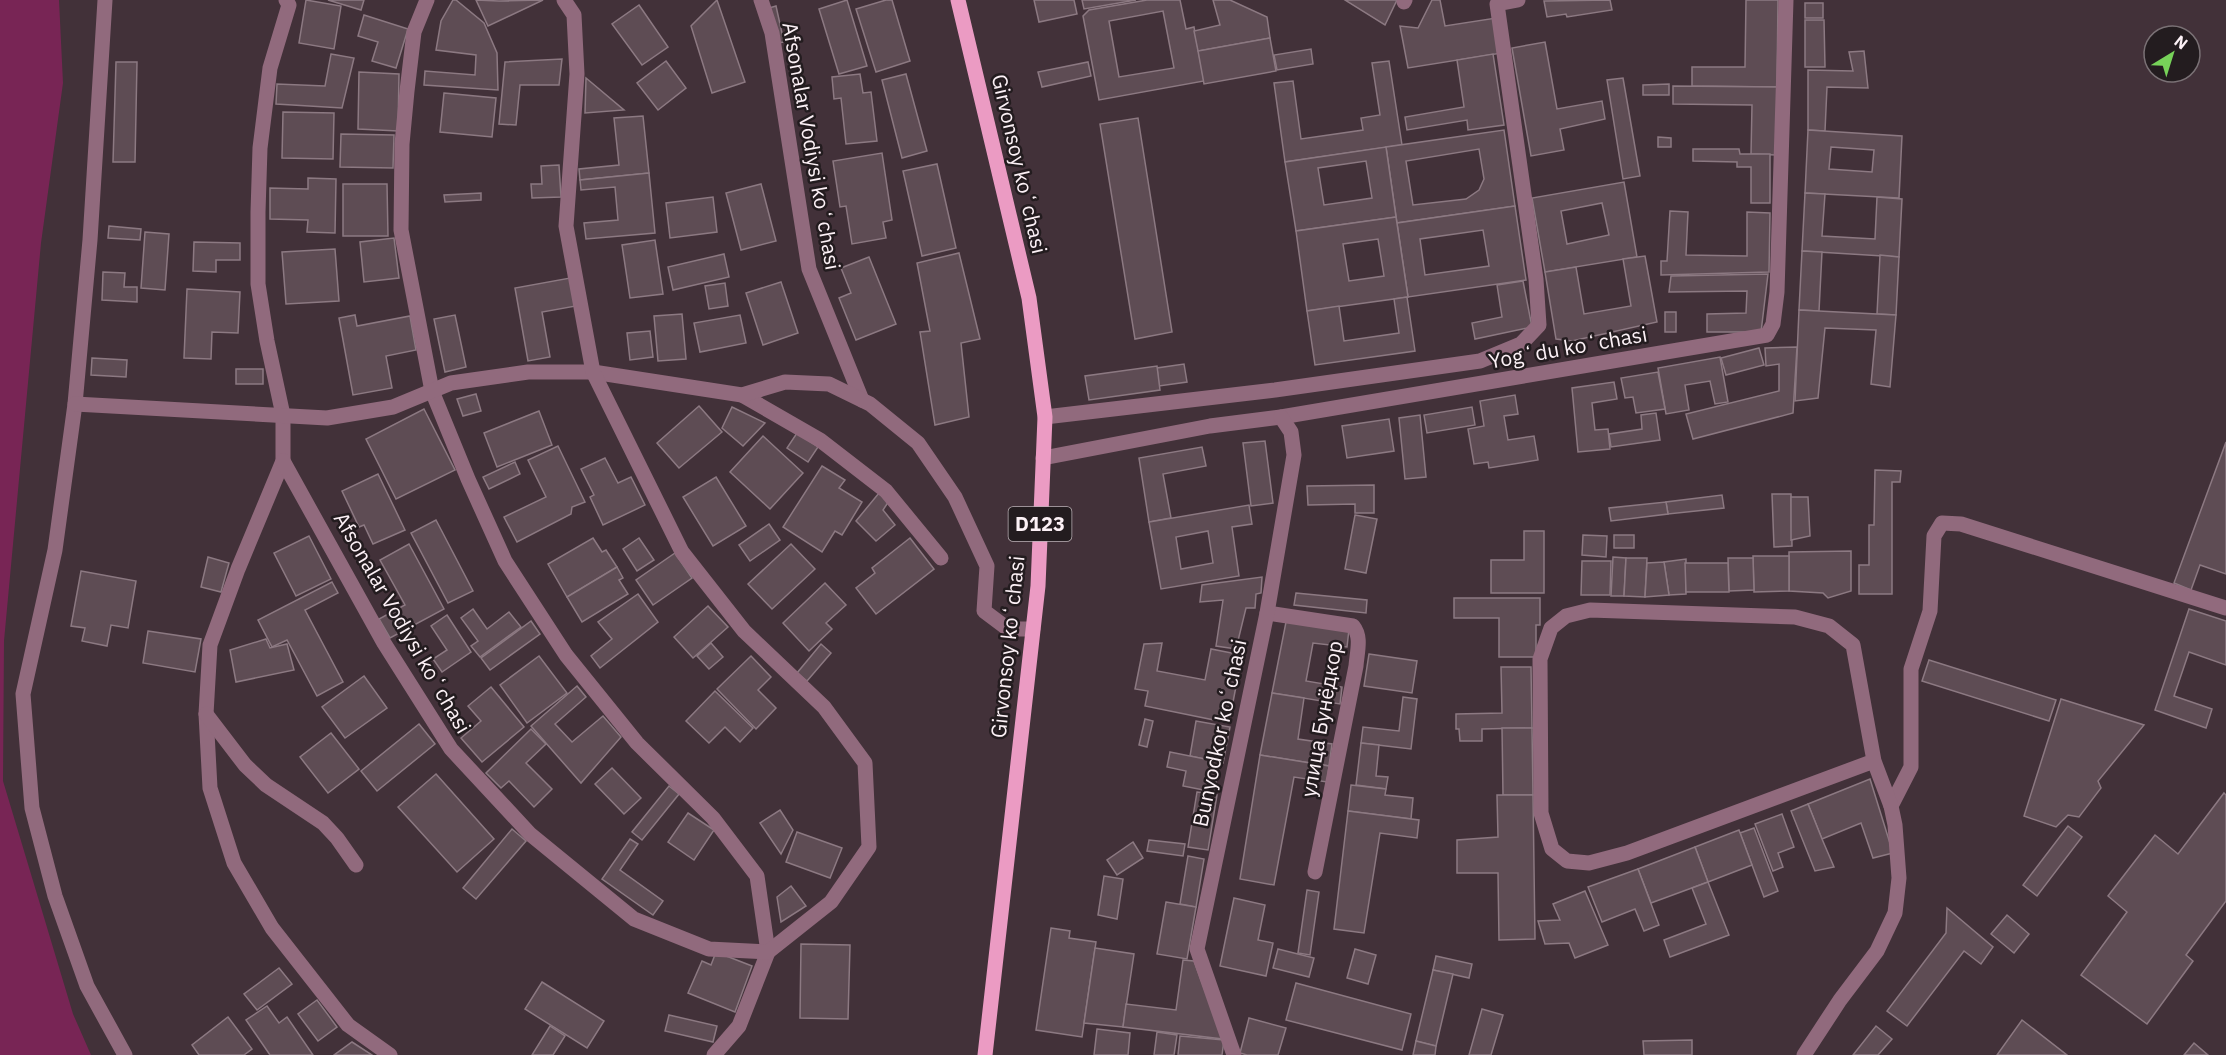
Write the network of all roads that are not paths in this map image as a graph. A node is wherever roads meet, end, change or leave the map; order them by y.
1 (105, 0) edge
2 (286, 0) edge
3 (427, 0) edge
4 (564, 0) edge
5 (761, 0) edge
6 (958, 0) edge
7 (1518, 0) edge
8 (1786, 0) edge
9 (593, 372) junction
10 (432, 390) junction
11 (742, 395) junction
12 (862, 400) junction
13 (75, 404) junction
14 (283, 415) junction
15 (1045, 417) junction
16 (1281, 417) junction
17 (1043, 458) junction
18 (283, 461) junction
19 (941, 558) dead end
20 (2226, 608) edge
21 (1267, 613) junction
22 (1033, 629) junction
23 (206, 714) junction
24 (1874, 761) junction
25 (1891, 806) junction
26 (356, 865) dead end
27 (1315, 872) dead end
28 (768, 952) junction
29 (125, 1055) edge
30 (390, 1055) edge
31 (714, 1055) edge
32 (985, 1055) edge
33 (1234, 1055) edge
34 (1804, 1055) edge

1 - 13 street
2 - 14 street, Afsonalar Vodiysi koʻchasi
3 - 10 street
4 - 9 street
5 - 12 street, Afsonalar Vodiysi koʻchasi
6 - 15 main road, Girvonsoy koʻchasi / D123
7 - 15 street, Yogʻdu koʻchasi
8 - 16 street, Yogʻdu koʻchasi
9 - 10 street
9 - 11 street
9 - 28 street
10 - 14 street
10 - 28 street
11 - 12 street
11 - 19 street
12 - 22 street
13 - 14 street
13 - 29 street
14 - 18 street, Afsonalar Vodiysi koʻchasi
15 - 17 main road, Girvonsoy koʻchasi / D123
16 - 17 street, Yogʻdu koʻchasi
16 - 21 street, Bunyodkor koʻchasi
17 - 22 main road, Girvonsoy koʻchasi / D123
18 - 23 street, Afsonalar Vodiysi koʻchasi
18 - 28 street, Afsonalar Vodiysi koʻchasi
20 - 25 street
21 - 27 street, улица Бунёдкор
21 - 33 street, Bunyodkor koʻchasi
22 - 32 main road, Girvonsoy koʻchasi / D123
23 - 26 street
23 - 30 street, Afsonalar Vodiysi koʻchasi
24 - 24 street
24 - 25 street
25 - 34 street
28 - 31 street

